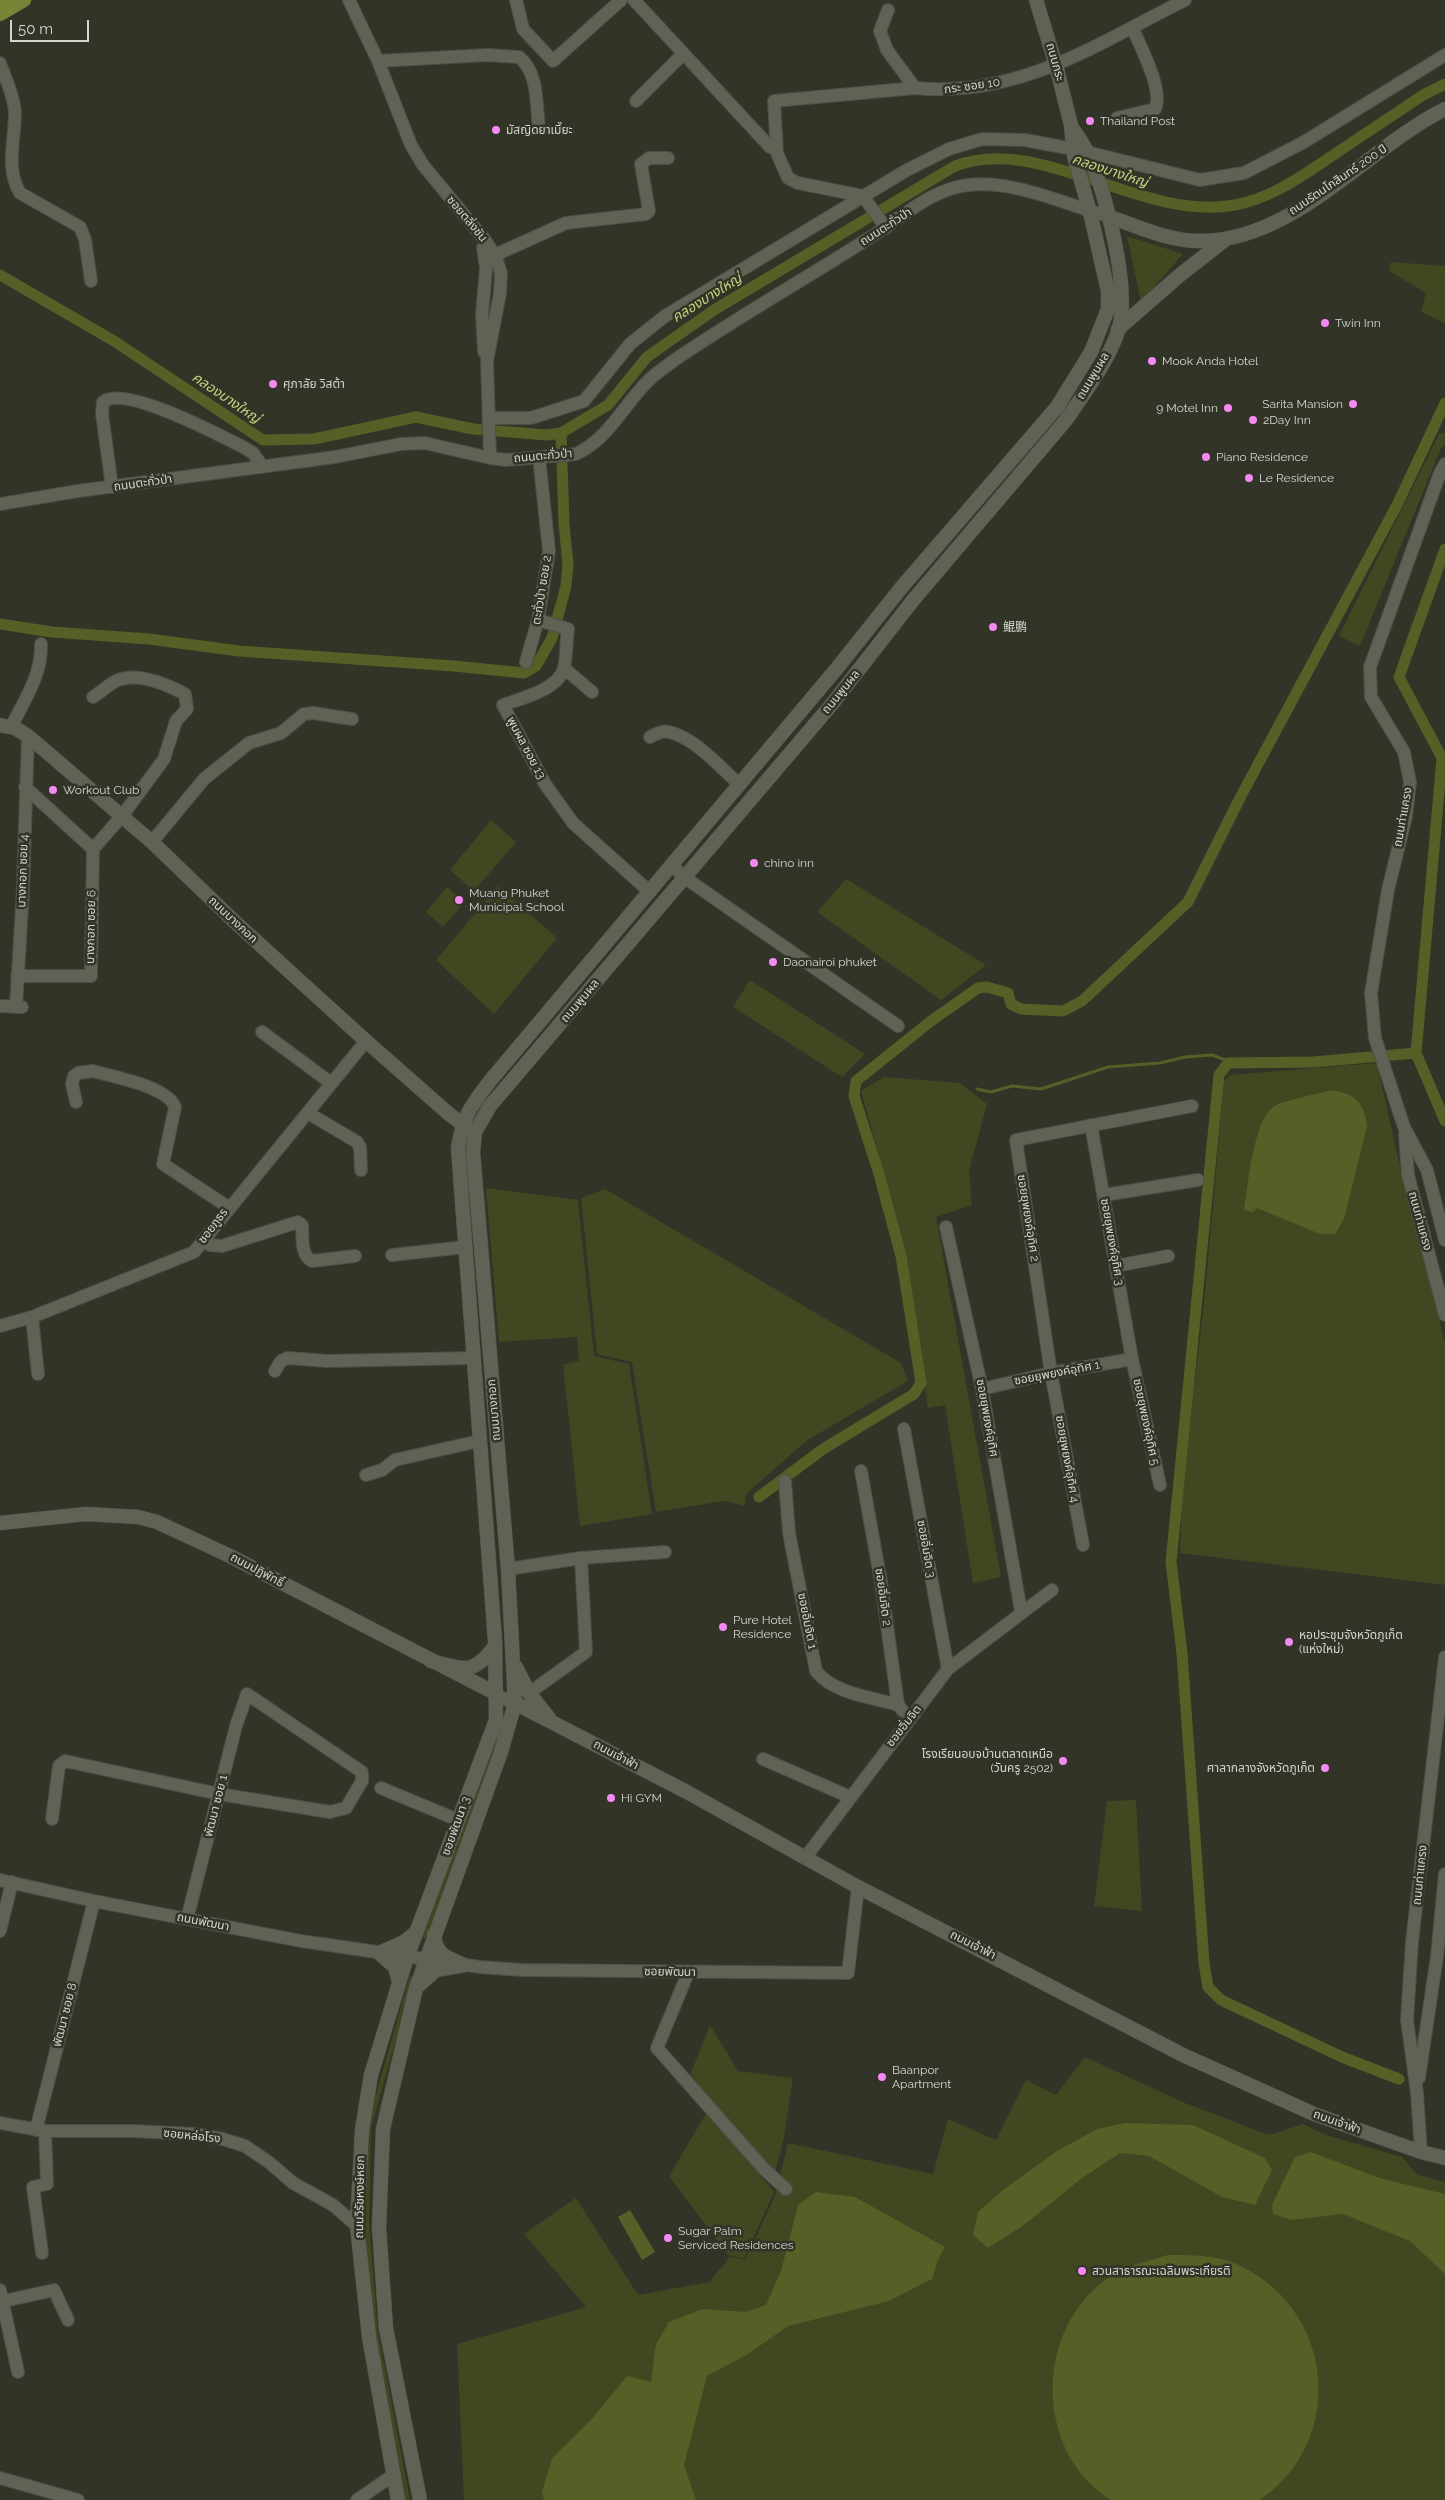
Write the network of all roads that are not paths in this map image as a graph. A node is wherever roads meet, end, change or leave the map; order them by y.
1 (3, 0) edge
2 (24, 0) edge
3 (349, 0) edge
4 (516, 0) edge
5 (621, 0) edge
6 (634, 0) edge
7 (1036, 0) edge
8 (1185, 0) edge
9 (0, 2) edge
10 (888, 10) dead end
11 (0, 14) edge
12 (1133, 29) junction
13 (683, 54) junction
14 (1445, 54) edge
15 (378, 61) junction
16 (0, 63) edge
17 (1056, 65) junction
18 (915, 88) junction
19 (636, 101) dead end
20 (1445, 109) edge
21 (1117, 118) dead end
22 (539, 129) dead end
23 (770, 147) dead end
24 (1081, 154) junction
25 (668, 158) dead end
26 (11, 159) junction
27 (0, 169) edge
28 (863, 196) junction
29 (1090, 212) junction
30 (1108, 216) junction
31 (886, 228) junction
32 (1228, 237) junction
33 (490, 256) junction
34 (91, 281) dead end
35 (1118, 329) junction
36 (490, 418) junction
37 (539, 457) junction
38 (490, 458) junction
39 (1445, 464) edge
40 (263, 467) junction
41 (112, 487) junction
42 (0, 504) edge
43 (542, 621) junction
44 (42, 644) dead end
45 (526, 662) dead end
46 (564, 668) junction
47 (592, 692) dead end
48 (93, 697) dead end
49 (352, 719) dead end
50 (5, 726) edge
51 (28, 736) junction
52 (650, 736) dead end
53 (740, 785) junction
54 (25, 787) junction
55 (122, 816) junction
56 (152, 842) junction
57 (93, 849) junction
58 (672, 866) junction
59 (686, 876) junction
60 (650, 892) junction
61 (17, 976) junction
62 (0, 1006) edge
63 (898, 1026) dead end
64 (262, 1032) dead end
65 (366, 1041) junction
66 (331, 1083) junction
67 (76, 1102) dead end
68 (1192, 1106) dead end
69 (308, 1113) junction
70 (462, 1125) junction
71 (1091, 1126) junction
72 (1404, 1127) junction
73 (475, 1132) junction
74 (361, 1170) dead end
75 (1198, 1180) dead end
76 (1104, 1195) junction
77 (1440, 1197) edge
78 (228, 1207) junction
79 (946, 1227) dead end
80 (202, 1240) junction
81 (1445, 1240) edge
82 (465, 1247) junction
83 (355, 1256) dead end
84 (392, 1256) dead end
85 (1168, 1256) dead end
86 (1116, 1266) junction
87 (1445, 1315) edge
88 (32, 1317) junction
89 (0, 1326) edge
90 (473, 1358) junction
91 (1132, 1360) junction
92 (275, 1371) dead end
93 (1051, 1373) junction
94 (38, 1374) dead end
95 (982, 1389) junction
96 (904, 1429) dead end
97 (480, 1442) junction
98 (861, 1471) dead end
99 (366, 1475) dead end
100 (785, 1482) dead end
101 (1160, 1485) dead end
102 (0, 1523) edge
103 (1083, 1545) dead end
104 (666, 1552) dead end
105 (581, 1558) junction
106 (508, 1569) junction
107 (1052, 1590) dead end
108 (1021, 1611) junction
109 (495, 1646) junction
110 (512, 1657) junction
111 (1445, 1657) edge
112 (431, 1661) junction
113 (948, 1669) junction
114 (529, 1693) junction
115 (497, 1694) junction
116 (515, 1703) junction
117 (898, 1705) junction
118 (910, 1718) junction
119 (554, 1724) junction
120 (762, 1759) dead end
121 (381, 1788) dead end
122 (220, 1794) junction
123 (850, 1797) junction
124 (52, 1818) dead end
125 (458, 1820) junction
126 (805, 1858) junction
127 (1445, 1874) edge
128 (6, 1881) edge
129 (858, 1887) junction
130 (94, 1901) junction
131 (187, 1919) junction
132 (417, 1929) junction
133 (0, 1931) edge
134 (434, 1934) junction
135 (379, 1953) junction
136 (407, 1957) junction
137 (425, 1960) junction
138 (464, 1965) junction
139 (688, 1973) junction
140 (399, 1983) junction
141 (416, 1988) junction
142 (1417, 2093) junction
143 (0, 2124) edge
144 (41, 2130) junction
145 (1421, 2152) junction
146 (1445, 2158) edge
147 (786, 2189) dead end
148 (357, 2226) junction
149 (42, 2253) dead end
150 (1, 2298) edge
151 (68, 2320) dead end
152 (18, 2372) dead end
153 (392, 2476) junction
154 (0, 2478) edge
155 (78, 2500) edge
156 (357, 2500) edge
157 (398, 2500) edge
158 (420, 2500) edge

1 - 9 main road
2 - 11 main road
3 - 15 street, ซอยตลิ่งชัน
4 - 5 street
6 - 13 street
7 - 17 main road, ถนนกระ
8 - 12 street, กระ ซอย 10
10 - 18 street
12 - 17 street, กระ ซอย 10
12 - 21 street
13 - 19 street
13 - 23 street
14 - 24 street
15 - 22 street
15 - 33 street, ซอยตลิ่งชัน
16 - 26 street
17 - 18 street, กระ ซอย 10
17 - 24 main road, ถนนกระ
18 - 28 street, กระ ซอย 10
20 - 32 main road, ถนนรัตนโกสินทร์ 200 ปี
24 - 28 street
24 - 29 main road, ถนนกระ
24 - 30 main road, ถนนกระ
25 - 33 street
26 - 27 street
26 - 34 street
28 - 31 street
28 - 36 street
29 - 30 street, ถนนตะกั่วป่า
29 - 31 street, ถนนตะกั่วป่า
29 - 53 main road, ถนนพูนผล
30 - 32 main road, ถนนรัตนโกสินทร์ 200 ปี
30 - 35 main road, ถนนพูนผล
31 - 37 street, ถนนตะกั่วป่า
32 - 35 main road
33 - 36 street, ซอยตลิ่งชัน
35 - 59 main road, ถนนพูนผล
36 - 38 street, ซอยตลิ่งชัน
37 - 38 street, ถนนตะกั่วป่า
37 - 43 street, ตะกั่วป่า ซอย 2
38 - 40 street, ถนนตะกั่วป่า
39 - 72 street, ถนนท่าแครง
40 - 41 street, ถนนตะกั่วป่า
40 - 41 street
41 - 42 street, ถนนตะกั่วป่า
43 - 45 street, ตะกั่วป่า ซอย 2
43 - 46 street
44 - 50 street
46 - 47 street
46 - 60 street, พูนผล ซอย 13
48 - 55 street
49 - 56 street
50 - 51 main road, ถนนบางกอก
51 - 54 street, บางกอก ซอย 4
51 - 55 main road, ถนนบางกอก
52 - 53 street
53 - 58 main road, ถนนพูนผล
54 - 57 street
54 - 61 street, บางกอก ซอย 4
55 - 56 main road, ถนนบางกอก
55 - 57 street
56 - 65 main road, ถนนบางกอก
57 - 61 street, บางกอก ซอย 6
58 - 59 street
58 - 60 main road, ถนนพูนผล
59 - 63 street
59 - 73 main road, ถนนพูนผล
60 - 70 main road, ถนนพูนผล
61 - 62 street, บางกอก ซอย 4
64 - 66 street
65 - 66 street, ซอยภูธร
65 - 70 main road, ถนนบางกอก
66 - 69 street, ซอยภูธร
67 - 78 street
68 - 71 street
69 - 74 street
69 - 78 street, ซอยภูธร
70 - 73 main road, ถนนบางกอก
70 - 82 main road, ถนนบางกอก
71 - 76 street, ซอยยุพยงค์อุทิศ 3
71 - 93 street, ซอยยุพยงค์อุทิศ 2
72 - 77 street, ถนนท่าแครง
72 - 87 street, ถนนท่าแครง
73 - 106 main road, ถนนบางกอก
75 - 76 street
76 - 86 street, ซอยยุพยงค์อุทิศ 3
77 - 81 street, ถนนท่าแครง
78 - 80 street, ซอยภูธร
79 - 95 street, ซอยยุพยงค์อุทิศ
80 - 83 street
80 - 88 street, ซอยภูธร
82 - 84 street
82 - 90 main road, ถนนบางกอก
85 - 86 street
86 - 91 street, ซอยยุพยงค์อุทิศ 3
88 - 89 street, ซอยภูธร
88 - 94 street
90 - 92 street
90 - 97 main road, ถนนบางกอก
91 - 93 street, ซอยยุพยงค์อุทิศ 1
91 - 101 street, ซอยยุพยงค์อุทิศ 5
93 - 95 street, ซอยยุพยงค์อุทิศ 1
93 - 103 street, ซอยยุพยงค์อุทิศ 4
95 - 108 street, ซอยยุพยงค์อุทิศ
96 - 113 street, ซอยอิ่มจิต 3
97 - 99 street
97 - 109 main road, ถนนบางกอก
98 - 117 street, ซอยอิ่มจิต 2
100 - 117 street, ซอยอิ่มจิต 1
102 - 112 main road, ถนนปฏิพัทธิ์
104 - 105 street
105 - 106 street
105 - 114 street
106 - 110 main road, ถนนบางกอก
107 - 108 street, ซอยอิ่มจิต
108 - 113 street, ซอยอิ่มจิต
109 - 112 main road
109 - 115 main road, ถนนบางกอก
110 - 114 main road
110 - 116 main road, ถนนบางกอก
111 - 142 street, ถนนท่าแครง
112 - 115 main road, ถนนปฏิพัทธิ์
113 - 118 street, ซอยอิ่มจิต
114 - 119 main road
115 - 116 main road, ถนนปฏิพัทธิ์
115 - 125 main road, ซอยพัฒนา 3
116 - 119 main road, ถนนเจ้าฟ้า
116 - 134 main road, ซอยพัฒนา 3
117 - 118 street
118 - 123 street, ซอยอิ่มจิต
119 - 126 main road, ถนนเจ้าฟ้า
120 - 123 street
121 - 125 street
122 - 122 street, พัฒนา ซอย 1
122 - 124 street
122 - 131 street, พัฒนา ซอย 1
123 - 126 street, ซอยอิ่มจิต
125 - 132 main road, ซอยพัฒนา 3
126 - 129 main road, ถนนเจ้าฟ้า
127 - 142 street, ถนนท่าแครง
128 - 130 street, ถนนพัฒนา
128 - 133 street
129 - 139 street, ซอยพัฒนา
129 - 145 main road, ถนนเจ้าฟ้า
130 - 131 street, ถนนพัฒนา
130 - 144 street, พัฒนา ซอย 8
131 - 135 street, ถนนพัฒนา
132 - 135 main road
132 - 136 main road, ซอยพัฒนา 3
134 - 137 main road, ซอยพัฒนา 3
134 - 138 main road
135 - 136 street, ถนนพัฒนา
135 - 140 main road
136 - 137 street, ซอยพัฒนา
136 - 140 main road, ถนนวิรัชหงษ์หยก
137 - 138 street, ซอยพัฒนา
137 - 141 main road, ถนนวิรัชหงษ์หยก
138 - 139 street, ซอยพัฒนา
138 - 141 main road
139 - 147 street
140 - 148 main road, ถนนวิรัชหงษ์หยก
141 - 158 main road, ถนนวิรัชหงษ์หยก
142 - 145 street, ถนนท่าแครง
143 - 144 street, ซอยหล่อโรง
144 - 148 street, ซอยหล่อโรง
144 - 149 street, พัฒนา ซอย 8
145 - 146 main road, ถนนเจ้าฟ้า
148 - 153 main road, ถนนวิรัชหงษ์หยก
150 - 151 street
150 - 152 street
153 - 156 street
153 - 157 main road, ถนนวิรัชหงษ์หยก
154 - 155 street

